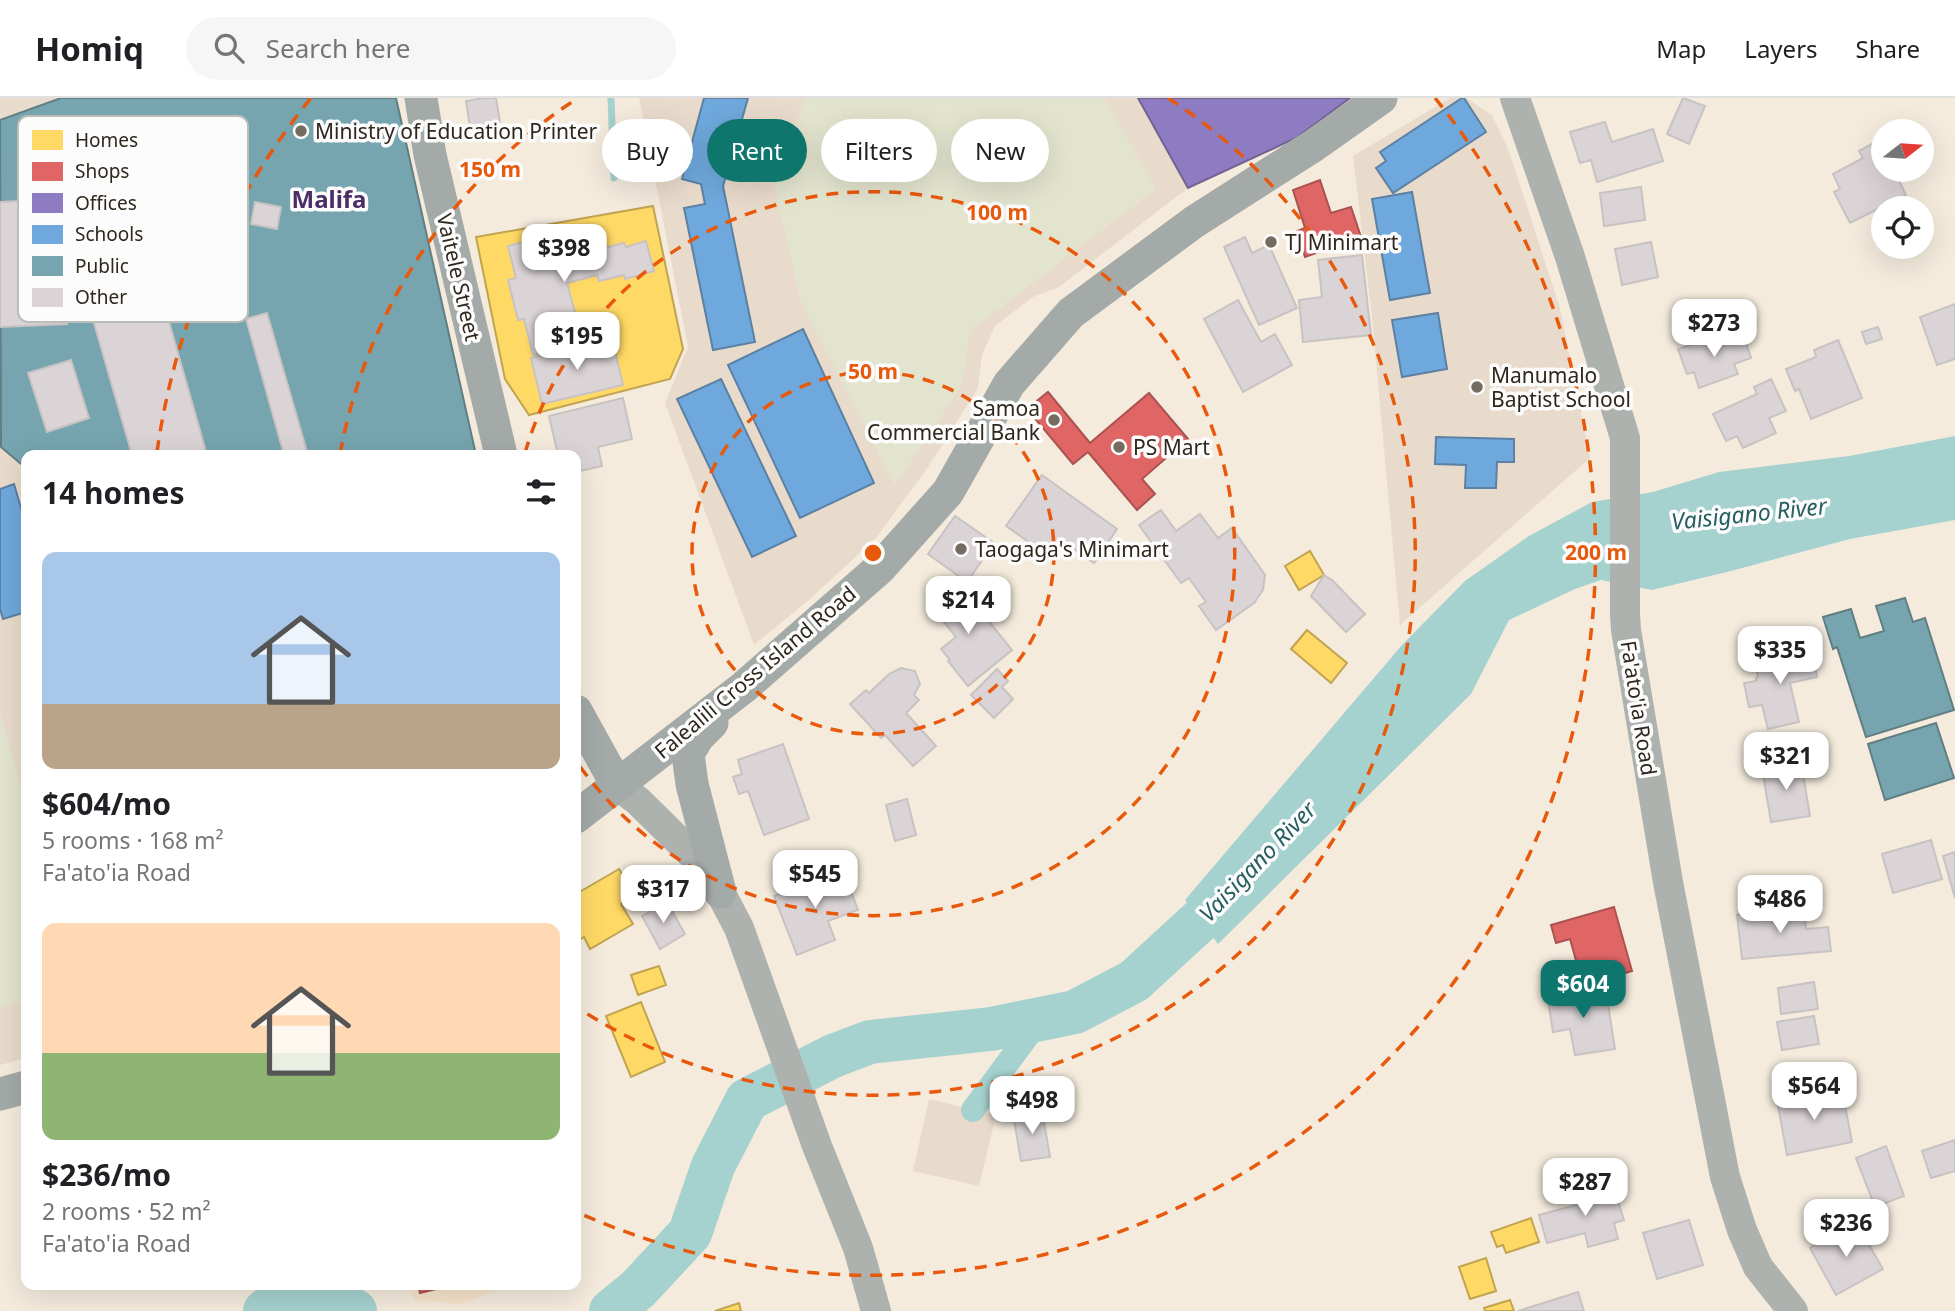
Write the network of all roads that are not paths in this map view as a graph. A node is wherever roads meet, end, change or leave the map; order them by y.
1 (421, 98) edge
2 (1381, 98) edge
3 (1515, 98) edge
4 (500, 450) edge
5 (744, 687) junction
6 (581, 720) edge
7 (617, 785) junction
8 (581, 813) edge
9 (720, 892) junction
10 (21, 1088) edge
11 (0, 1094) edge
12 (876, 1311) edge
13 (1793, 1311) edge

1 - 4 main road, Vaitele Street
2 - 5 main road, Falealili Cross Island Road
3 - 13 main road, Fa'ato'ia Road
5 - 7 main road, Falealili Cross Island Road
5 - 9 main road
6 - 7 main road
7 - 8 main road, Falealili Cross Island Road
7 - 9 main road
9 - 12 main road
10 - 11 main road

